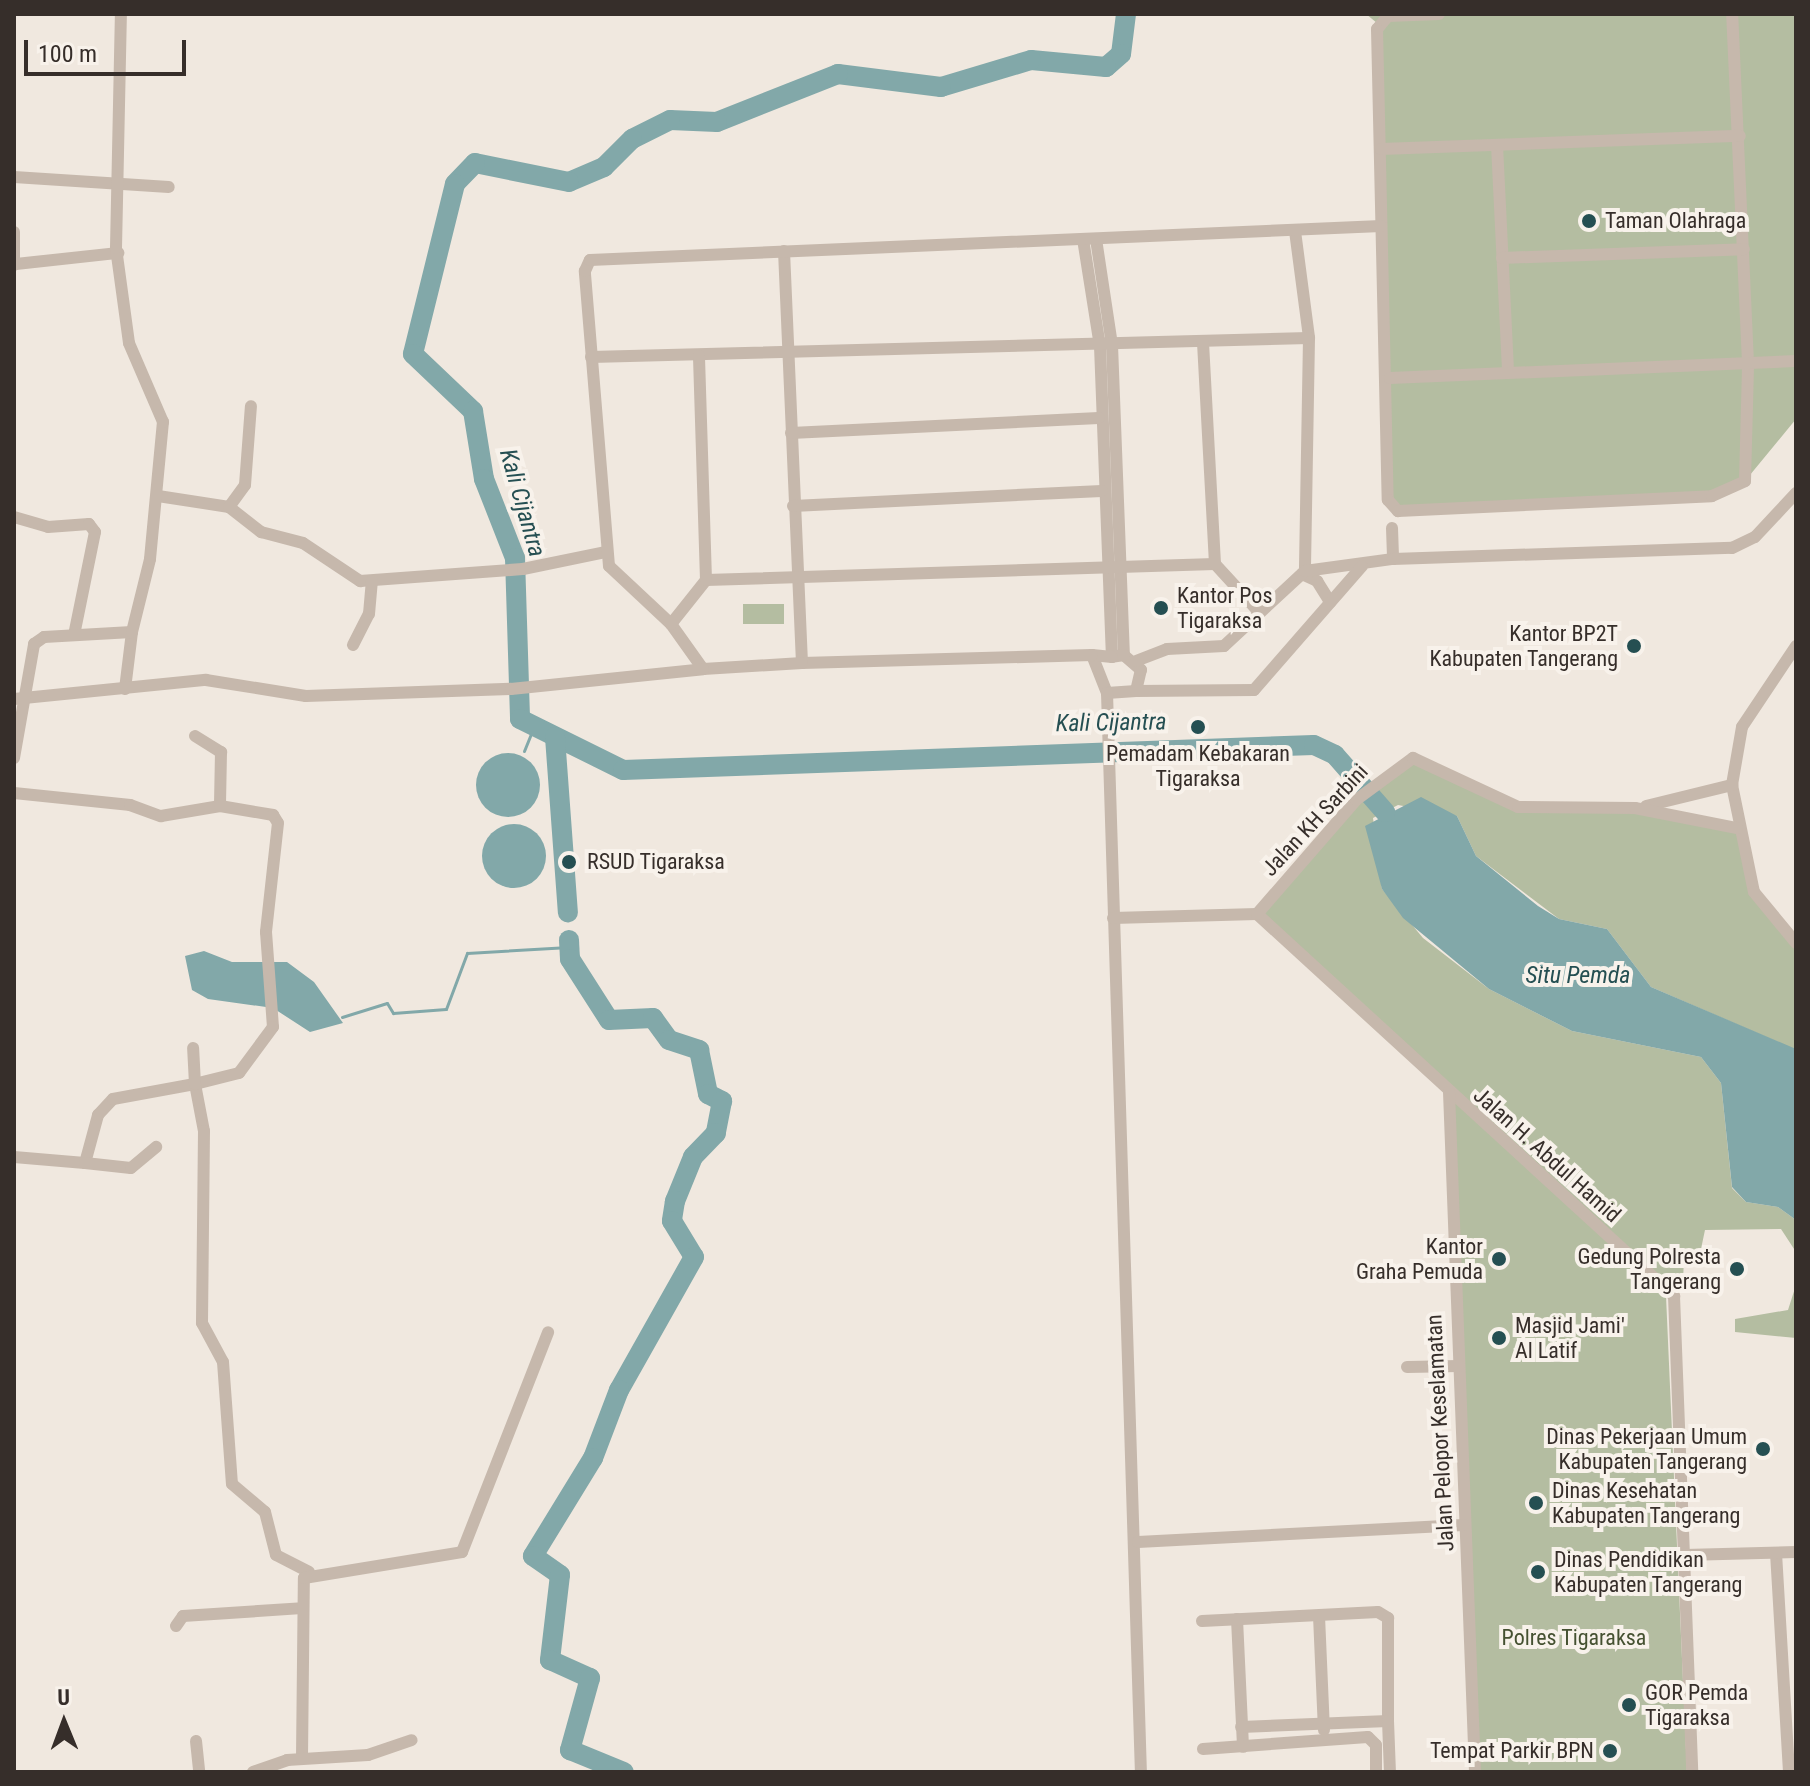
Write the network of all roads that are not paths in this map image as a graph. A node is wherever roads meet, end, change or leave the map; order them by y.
1 (121, 14) edge
2 (1439, 14) edge
3 (1732, 14) edge
4 (1740, 136) junction
5 (1497, 145) junction
6 (1381, 149) junction
7 (14, 177) edge
8 (117, 180) junction
9 (169, 187) dead end
10 (1381, 226) junction
11 (1295, 231) junction
12 (14, 232) edge
13 (1090, 239) junction
14 (1744, 249) junction
15 (784, 251) junction
16 (118, 253) junction
17 (1502, 258) junction
18 (15, 265) edge
19 (1309, 338) junction
20 (1203, 341) junction
21 (1106, 345) junction
22 (789, 354) junction
23 (699, 356) junction
24 (591, 357) junction
25 (1796, 361) edge
26 (1748, 363) junction
27 (1508, 373) junction
28 (1390, 378) junction
29 (251, 406) dead end
30 (1099, 418) junction
31 (791, 433) junction
32 (1102, 491) junction
33 (1796, 493) edge
34 (158, 496) junction
35 (793, 506) junction
36 (229, 507) junction
37 (14, 517) edge
38 (1392, 528) dead end
39 (606, 552) junction
40 (1393, 559) junction
41 (1215, 564) junction
42 (1362, 566) junction
43 (1120, 569) junction
44 (1105, 570) junction
45 (1303, 572) junction
46 (706, 580) junction
47 (372, 581) junction
48 (795, 581) junction
49 (1330, 602) junction
50 (1259, 612) junction
51 (671, 624) junction
52 (132, 632) junction
53 (74, 635) junction
54 (353, 645) dead end
55 (1796, 646) edge
56 (1092, 655) junction
57 (1124, 658) junction
58 (802, 663) junction
59 (703, 669) junction
60 (125, 689) junction
61 (1136, 691) junction
62 (1107, 693) junction
63 (20, 698) edge
64 (195, 736) dead end
65 (14, 758) edge
66 (1732, 785) junction
67 (14, 793) edge
68 (220, 806) junction
69 (1635, 808) junction
70 (1737, 828) junction
71 (1257, 914) junction
72 (1113, 918) junction
73 (1796, 943) edge
74 (193, 1048) dead end
75 (195, 1084) junction
76 (1449, 1092) junction
77 (156, 1147) dead end
78 (14, 1157) edge
79 (85, 1163) junction
80 (548, 1332) dead end
81 (1459, 1366) junction
82 (1407, 1367) dead end
83 (1464, 1525) junction
84 (1138, 1542) junction
85 (1796, 1552) edge
86 (1776, 1553) junction
87 (1685, 1555) junction
88 (309, 1572) junction
89 (302, 1608) junction
90 (1319, 1616) junction
91 (1237, 1619) junction
92 (1202, 1621) dead end
93 (176, 1626) dead end
94 (1388, 1721) junction
95 (1323, 1723) junction
96 (1241, 1727) junction
97 (412, 1740) dead end
98 (196, 1741) dead end
99 (1324, 1741) junction
100 (1243, 1747) junction
101 (1203, 1749) dead end
102 (302, 1757) junction
103 (199, 1772) edge
104 (253, 1772) edge
105 (1141, 1772) edge
106 (1376, 1772) edge
107 (1390, 1772) edge
108 (1475, 1772) edge
109 (1692, 1772) edge
110 (1789, 1772) edge

1 - 8 street
2 - 6 street
3 - 4 street
4 - 5 street
4 - 14 street
5 - 6 street
5 - 17 street
6 - 10 street
7 - 8 street
8 - 9 street
8 - 16 street
10 - 11 street
10 - 28 street
11 - 13 street
11 - 19 street
12 - 18 street
13 - 15 street
13 - 21 street
14 - 17 street
14 - 26 street
15 - 22 street
15 - 24 street
16 - 18 street
16 - 34 street
17 - 27 street
19 - 20 street
19 - 45 street
20 - 21 street
20 - 41 street
21 - 22 street
21 - 30 street
21 - 43 street
22 - 23 street
22 - 31 street
23 - 24 street
23 - 46 street
24 - 39 street
25 - 26 street
26 - 27 street
26 - 28 street
27 - 28 street
29 - 36 street
30 - 31 street
30 - 32 street
31 - 35 street
32 - 35 street
32 - 44 street
33 - 40 street
34 - 36 street
34 - 52 street
35 - 48 street
36 - 47 street
37 - 53 street
38 - 40 street
39 - 47 street
39 - 51 street
40 - 42 street
41 - 43 street
41 - 50 street
42 - 45 street
42 - 49 street
43 - 44 street
43 - 57 street
44 - 48 street
44 - 57 street
45 - 49 street
45 - 50 street
46 - 48 street
46 - 51 street
47 - 54 street
48 - 58 street
49 - 61 street
50 - 57 street
51 - 59 street
52 - 53 street
52 - 60 street
53 - 63 street
55 - 66 street
56 - 57 street
56 - 58 street
56 - 62 street
57 - 61 street
58 - 59 street
59 - 60 street
60 - 63 street
61 - 62 street
62 - 72 street
63 - 65 street
64 - 68 street
66 - 69 street, Jalan KH Sarbini
66 - 70 street
67 - 68 street
68 - 75 street
69 - 70 street, Jalan KH Sarbini
69 - 71 street, Jalan KH Sarbini
70 - 73 street
71 - 72 street
71 - 76 street, Jalan H. Abdul Hamid
72 - 84 street
74 - 75 street
75 - 79 street
75 - 88 street
76 - 81 street, Jalan Pelopor Keselamatan
76 - 87 street, Jalan H. Abdul Hamid
77 - 79 street
78 - 79 street
80 - 88 street
81 - 82 street
81 - 83 street, Jalan Pelopor Keselamatan
83 - 84 street
83 - 108 street, Jalan Pelopor Keselamatan
84 - 105 street
85 - 86 street
86 - 87 street
86 - 110 street
87 - 109 street, Jalan H. Abdul Hamid
88 - 89 street
89 - 93 street
89 - 102 street
90 - 91 street
90 - 94 street
90 - 95 street
91 - 92 street
91 - 96 street
94 - 95 street
94 - 107 street
95 - 96 street
95 - 99 street
96 - 100 street
97 - 102 street
98 - 103 street
99 - 100 street
99 - 106 street
100 - 101 street
102 - 104 street

